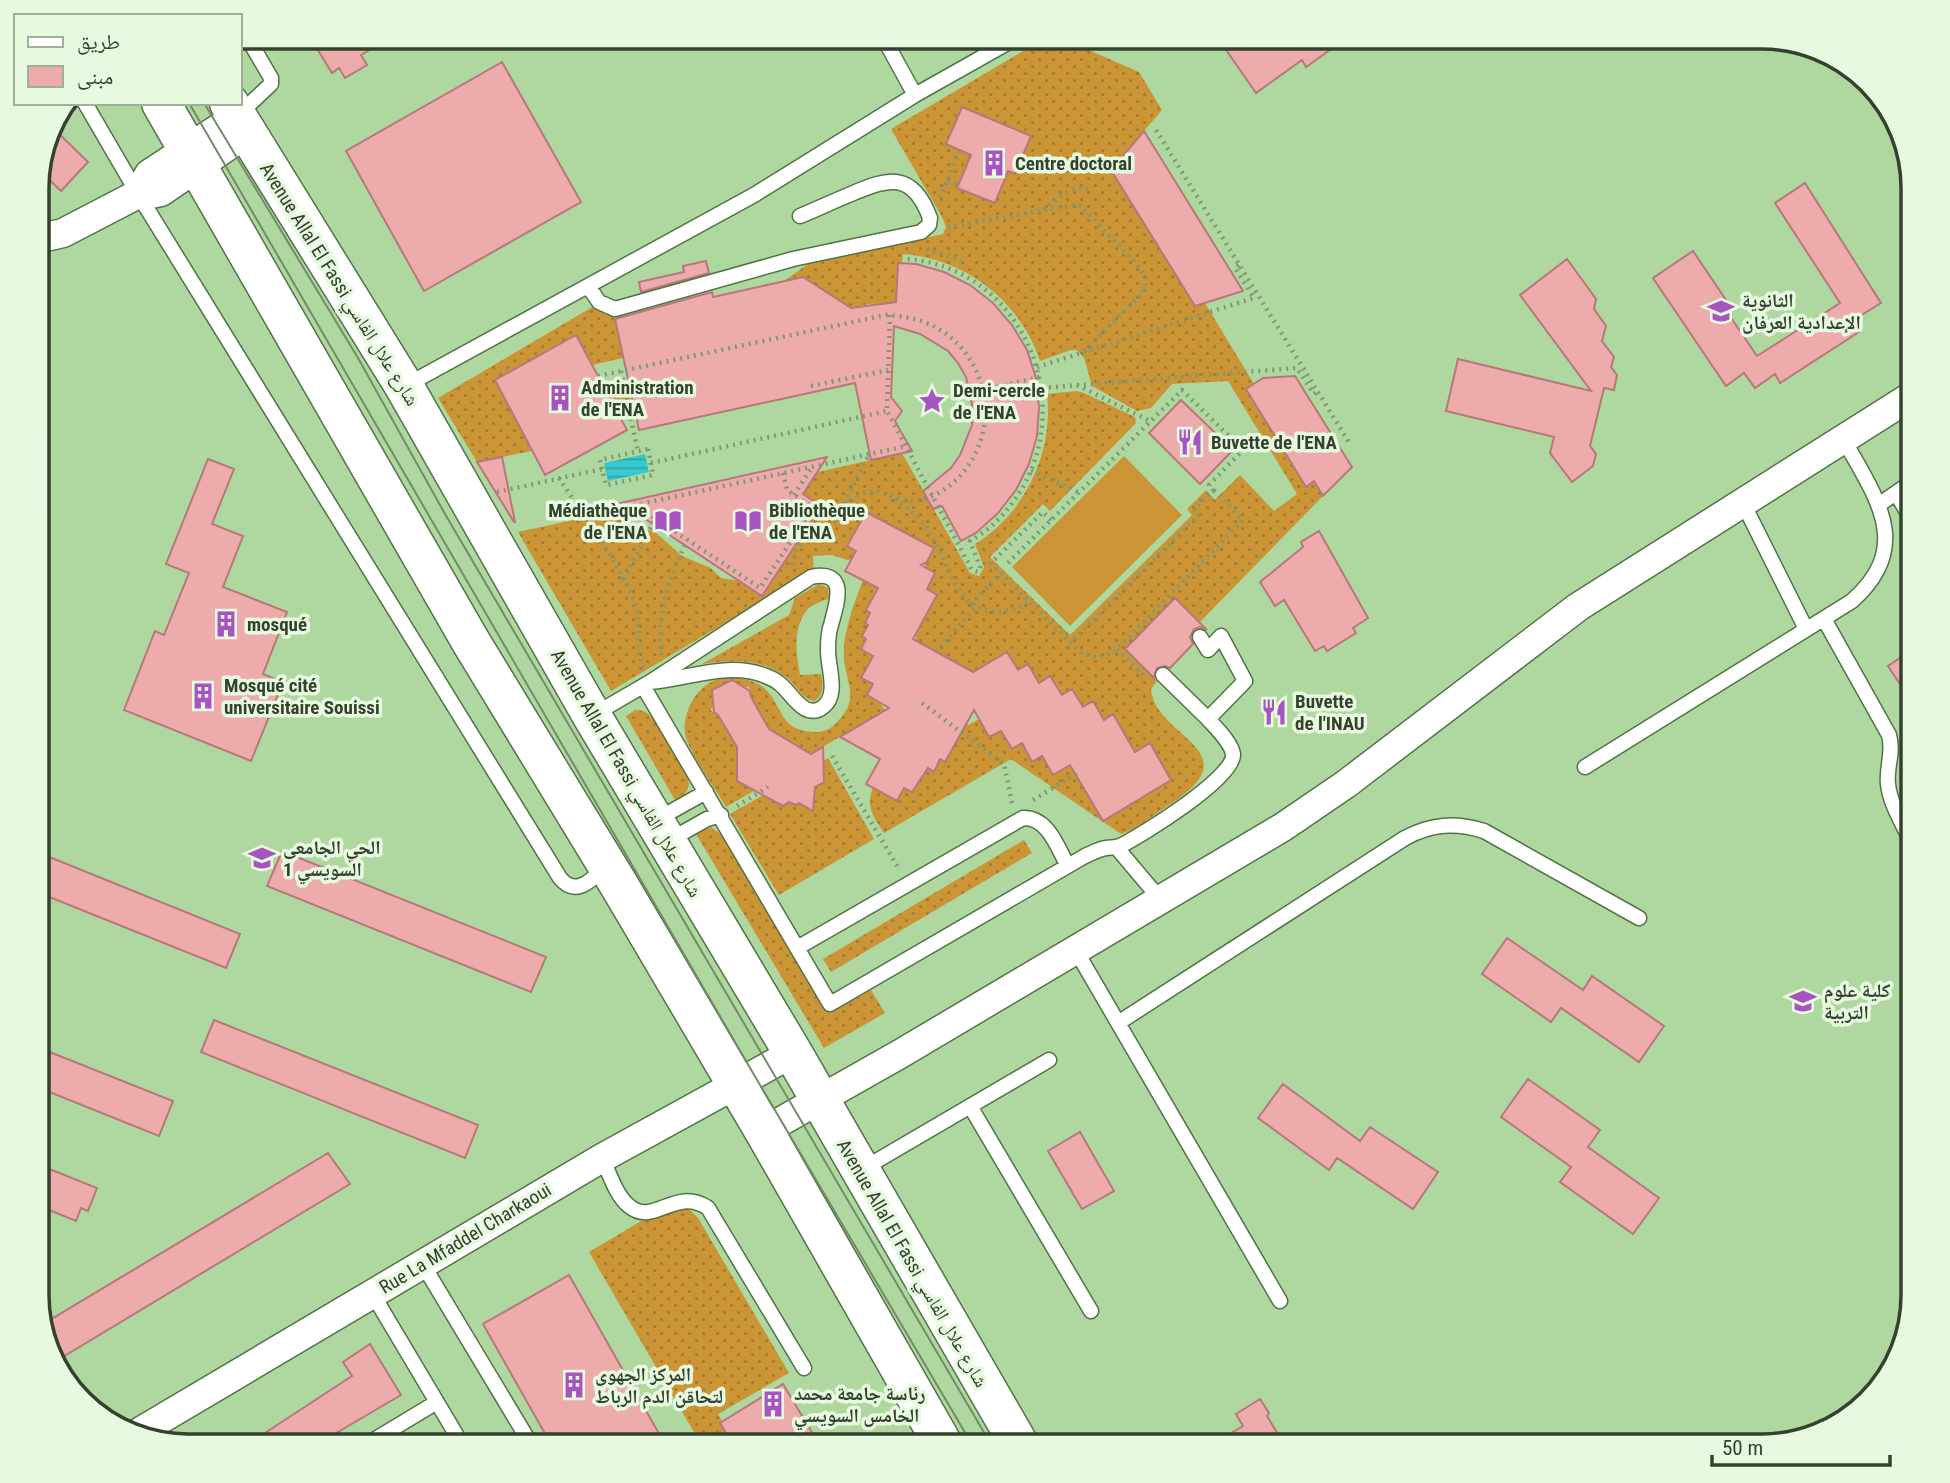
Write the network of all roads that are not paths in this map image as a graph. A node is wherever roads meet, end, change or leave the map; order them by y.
1 (254, 49) edge
2 (890, 49) edge
3 (990, 49) edge
4 (915, 95) junction
5 (86, 105) edge
6 (162, 105) edge
7 (237, 118) edge
8 (193, 157) junction
9 (138, 194) junction
10 (800, 216) dead end
11 (49, 236) edge
12 (588, 286) junction
13 (404, 386) junction
14 (1901, 403) edge
15 (1844, 440) junction
16 (1901, 489) edge
17 (1896, 493) junction
18 (1901, 502) edge
19 (1743, 503) junction
20 (1880, 504) junction
21 (1824, 619) junction
22 (1806, 629) junction
23 (1200, 637) dead end
24 (1165, 676) road end
25 (647, 684) junction
26 (592, 716) junction
27 (1208, 719) junction
28 (1585, 767) dead end
29 (706, 792) junction
30 (721, 815) junction
31 (1901, 818) edge
32 (661, 831) junction
33 (1117, 848) junction
34 (607, 866) junction
35 (1068, 866) junction
36 (1160, 899) junction
37 (1639, 918) dead end
38 (797, 948) junction
39 (1075, 949) junction
40 (1118, 1023) junction
41 (793, 1053) junction
42 (1049, 1060) dead end
43 (735, 1083) junction
44 (820, 1100) junction
45 (970, 1106) junction
46 (764, 1131) junction
47 (602, 1158) junction
48 (859, 1171) junction
49 (422, 1263) junction
50 (372, 1293) junction
51 (1280, 1301) dead end
52 (1091, 1311) dead end
53 (804, 1368) dead end
54 (437, 1402) junction
55 (146, 1428) edge
56 (384, 1434) edge
57 (456, 1434) edge
58 (525, 1434) edge
59 (937, 1434) edge
60 (1013, 1434) edge

1 - 7 lane
2 - 4 lane
3 - 4 lane
4 - 12 lane
5 - 9 lane
6 - 8 street
7 - 8 street
7 - 13 street, Avenue Allal El Fassi شارع علال الفاسي
8 - 9 street
8 - 34 street
9 - 11 street
9 - 34 lane
10 - 12 lane
12 - 13 lane
13 - 26 street, Avenue Allal El Fassi شارع علال الفاسي
14 - 15 street
15 - 19 street
15 - 20 lane
16 - 17 lane
17 - 18 lane
17 - 20 lane
19 - 22 lane
19 - 36 street
20 - 21 lane
21 - 22 lane
21 - 31 lane
22 - 28 lane
23 - 27 lane
24 - 27 lane
25 - 25 lane
25 - 26 lane
25 - 29 lane
26 - 32 street, Avenue Allal El Fassi شارع علال الفاسي
27 - 33 lane
29 - 30 lane
29 - 32 lane
30 - 32 lane
30 - 38 lane
32 - 41 street, Avenue Allal El Fassi شارع علال الفاسي
33 - 35 lane
33 - 36 lane
34 - 43 street
35 - 38 lane
35 - 38 lane
36 - 39 street
37 - 40 lane
39 - 40 lane
39 - 44 street
40 - 51 lane
41 - 43 street, Rue La Mfaddel Charkaoui
41 - 44 street, Avenue Allal El Fassi شارع علال الفاسي
42 - 45 lane
43 - 46 street
43 - 47 street, Rue La Mfaddel Charkaoui
44 - 46 street
44 - 48 street, Avenue Allal El Fassi شارع علال الفاسي
45 - 48 lane
45 - 52 lane
46 - 59 street
47 - 49 street, Rue La Mfaddel Charkaoui
47 - 53 lane
48 - 60 street, Avenue Allal El Fassi شارع علال الفاسي
49 - 50 street, Rue La Mfaddel Charkaoui
49 - 58 lane
50 - 54 lane
50 - 55 street, Rue La Mfaddel Charkaoui
54 - 56 lane
54 - 57 lane

